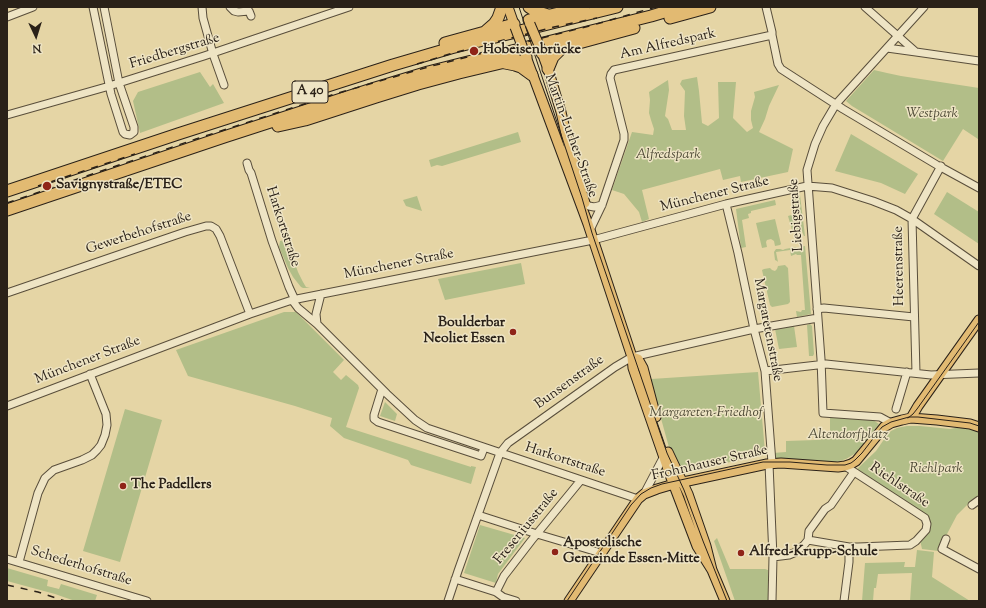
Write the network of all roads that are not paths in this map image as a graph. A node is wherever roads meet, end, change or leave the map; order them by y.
1 (33, 7) edge
2 (93, 7) edge
3 (104, 7) edge
4 (202, 7) edge
5 (230, 7) edge
6 (349, 7) edge
7 (502, 7) edge
8 (508, 7) edge
9 (525, 7) edge
10 (529, 7) edge
11 (584, 7) edge
12 (617, 7) edge
13 (681, 7) edge
14 (710, 7) edge
15 (766, 7) edge
16 (865, 7) edge
17 (924, 7) edge
18 (251, 16) dead end
19 (549, 16) junction
20 (7, 17) edge
21 (530, 22) junction
22 (515, 26) junction
23 (486, 31) junction
24 (772, 35) junction
25 (898, 36) junction
26 (562, 48) junction
27 (887, 48) junction
28 (541, 51) junction
29 (916, 52) junction
30 (213, 54) junction
31 (525, 55) junction
32 (979, 61) edge
33 (503, 62) junction
34 (548, 69) junction
35 (532, 75) junction
36 (119, 83) junction
37 (224, 85) dead end
38 (109, 86) junction
39 (836, 104) junction
40 (7, 115) edge
41 (178, 134) junction
42 (224, 137) junction
43 (247, 163) dead end
44 (941, 166) junction
45 (808, 186) junction
46 (979, 188) edge
47 (7, 191) edge
48 (585, 203) junction
49 (726, 204) junction
50 (602, 205) junction
51 (7, 210) edge
52 (912, 219) junction
53 (589, 227) junction
54 (593, 240) junction
55 (979, 266) edge
56 (7, 293) edge
57 (321, 294) junction
58 (296, 300) junction
59 (817, 309) junction
60 (250, 314) junction
61 (914, 317) junction
62 (818, 318) junction
63 (979, 320) edge
64 (317, 324) junction
65 (754, 329) junction
66 (632, 357) junction
67 (821, 364) junction
68 (765, 371) junction
69 (907, 372) junction
70 (916, 373) junction
71 (979, 373) edge
72 (90, 374) junction
73 (940, 374) junction
74 (382, 389) junction
75 (7, 406) edge
76 (896, 409) dead end
77 (911, 418) junction
78 (891, 423) junction
79 (979, 427) edge
80 (484, 448) junction
81 (500, 453) junction
82 (664, 456) junction
83 (771, 464) junction
84 (845, 466) junction
85 (854, 472) junction
86 (581, 480) junction
87 (678, 483) junction
88 (641, 497) junction
89 (979, 500) edge
90 (972, 505) dead end
91 (478, 516) junction
92 (537, 534) junction
93 (946, 539) dead end
94 (808, 540) junction
95 (848, 547) junction
96 (601, 553) junction
97 (773, 558) junction
98 (7, 559) edge
99 (19, 562) junction
100 (979, 569) edge
101 (455, 579) junction
102 (496, 592) junction
103 (147, 601) edge
104 (448, 601) edge
105 (516, 601) edge
106 (569, 601) edge
107 (725, 601) edge
108 (772, 601) edge
109 (844, 601) edge

1 - 20 street
2 - 38 street
3 - 36 street
4 - 30 street
5 - 18 street
6 - 30 street, Friedbergstraße
7 - 23 highway
8 - 22 main road, Martin-Luther-Straße
9 - 21 main road, Martin-Luther-Straße
10 - 19 highway
11 - 19 highway
12 - 41 highway, A 40
13 - 42 highway, A 40
14 - 26 highway
15 - 24 street
16 - 25 street
17 - 25 street, Liebigstraße
19 - 21 highway
21 - 22 main road
21 - 28 main road, Martin-Luther-Straße, bridge
22 - 23 highway
22 - 31 main road, Martin-Luther-Straße, bridge
23 - 41 highway
24 - 39 street
24 - 50 street, Am Alfredspark
25 - 27 street, Liebigstraße
25 - 29 street
26 - 28 highway
26 - 34 highway
27 - 29 street
27 - 39 street, Liebigstraße
28 - 31 main road
28 - 34 main road, Martin-Luther-Straße
29 - 32 street
30 - 36 street, Friedbergstraße
30 - 37 street
31 - 33 highway
31 - 35 main road, Martin-Luther-Straße
33 - 35 highway
33 - 42 highway
34 - 48 main road, Martin-Luther-Straße
35 - 53 main road, Martin-Luther-Straße
36 - 38 street, Friedbergstraße
36 - 38 street
38 - 40 street, Friedbergstraße
39 - 44 street
39 - 45 street, Liebigstraße
41 - 47 highway, A 40
42 - 51 highway, A 40
43 - 58 street, Harkortstraße
44 - 46 street
44 - 52 street, Heerenstraße
45 - 49 street, Münchener Straße
45 - 52 street, Münchener Straße
45 - 59 street, Liebigstraße
48 - 50 street
48 - 53 main road, Martin-Luther-Straße
49 - 54 street, Münchener Straße
49 - 65 street, Margaretenstraße
50 - 53 street, Am Alfredspark
52 - 55 street, Münchener Straße
52 - 61 street, Heerenstraße
53 - 54 main road, Martin-Luther-Straße
54 - 57 street, Münchener Straße
54 - 66 main road, Martin-Luther-Straße
56 - 60 street, Gewerbehofstraße
57 - 58 street, Münchener Straße
57 - 64 street
58 - 60 street, Münchener Straße
58 - 64 street, Harkortstraße
59 - 61 street
59 - 62 street, Liebigstraße
60 - 72 street, Münchener Straße
61 - 70 street, Heerenstraße
62 - 65 street, Bunsenstraße
62 - 67 street, Liebigstraße
63 - 73 main road
64 - 74 street, Harkortstraße
65 - 66 street, Bunsenstraße
65 - 68 street, Margaretenstraße
66 - 81 street, Bunsenstraße
66 - 82 main road, Martin-Luther-Straße
66 - 87 main road, Martin-Luther-Straße
67 - 68 street
67 - 69 street
67 - 78 street, Liebigstraße
68 - 83 street, Margaretenstraße
69 - 70 street
69 - 76 street
70 - 73 street
71 - 73 street
72 - 75 street, Münchener Straße
72 - 99 street
73 - 77 main road
74 - 80 street, Harkortstraße
74 - 80 street
77 - 78 main road
77 - 79 main road
78 - 84 main road
80 - 81 street, Harkortstraße
81 - 86 street, Harkortstraße
81 - 91 street, Bunsenstraße
82 - 87 main road, Martin-Luther-Straße
82 - 88 street, Frohnhauser Straße
83 - 84 main road, Frohnhauser Straße
83 - 87 main road, Frohnhauser Straße
83 - 97 street, Margaretenstraße
84 - 85 street, Riehlstraße
85 - 94 street
85 - 95 street, Riehlstraße
86 - 88 street, Harkortstraße
86 - 92 street, Freseniusstraße
87 - 88 main road, Frohnhauser Straße
87 - 107 main road, Martin-Luther-Straße
88 - 96 main road, Frohnhauser Straße
89 - 90 street
91 - 92 street
91 - 101 street, Bunsenstraße
92 - 96 street
92 - 102 street, Freseniusstraße
93 - 100 street
94 - 95 street, Riehlstraße
94 - 97 street
95 - 109 street
96 - 106 main road, Frohnhauser Straße
97 - 108 street, Margaretenstraße
98 - 99 street, Schederhofstraße
99 - 103 street, Schederhofstraße
101 - 102 street
101 - 104 street, Bunsenstraße
102 - 105 street

